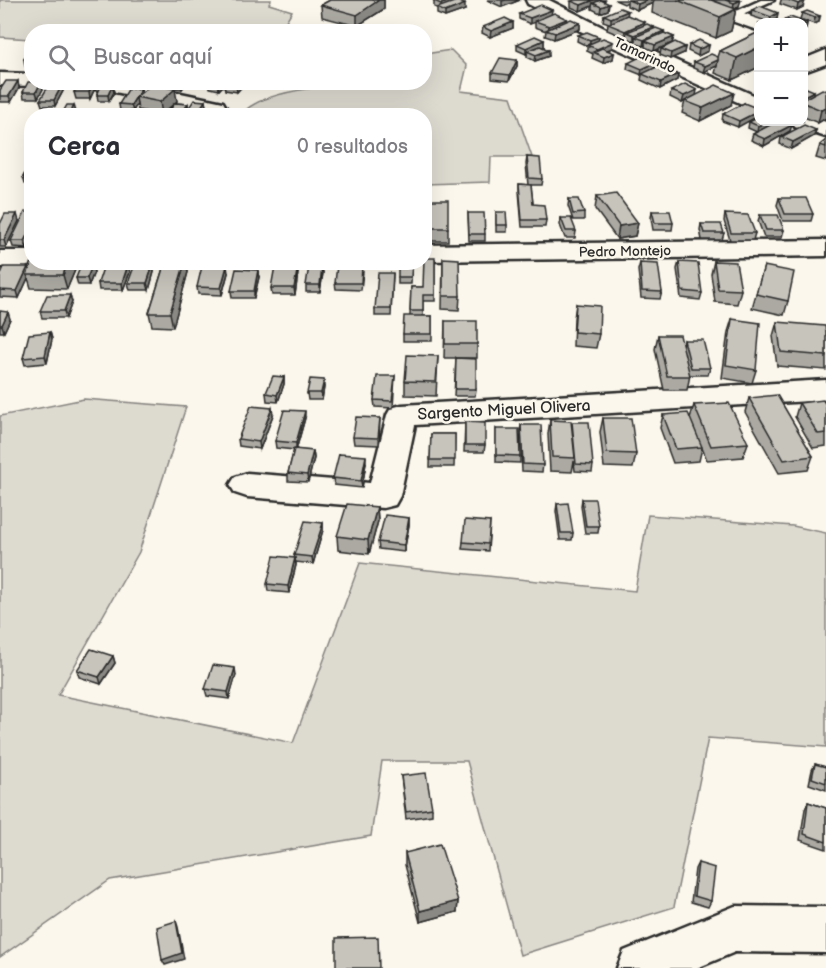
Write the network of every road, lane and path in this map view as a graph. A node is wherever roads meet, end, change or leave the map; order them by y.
1 (535, 0) edge
2 (692, 0) edge
3 (769, 0) edge
4 (733, 15) junction
5 (754, 22) edge
6 (808, 42) edge
7 (826, 49) edge
8 (826, 56) edge
9 (808, 64) edge
10 (0, 79) edge
11 (24, 80) edge
12 (754, 87) edge
13 (134, 90) edge
14 (735, 96) junction
15 (754, 103) edge
16 (216, 108) edge
17 (808, 124) edge
18 (826, 130) edge
19 (826, 248) edge
20 (432, 254) edge
21 (0, 259) edge
22 (24, 259) edge
23 (826, 390) edge
24 (247, 485) dead end
25 (826, 930) edge
26 (641, 968) edge

1 - 14 street, Tamarindo
2 - 4 street
3 - 4 lane
4 - 5 street
6 - 7 street
8 - 9 street
10 - 11 street
12 - 14 street
13 - 16 street
14 - 15 street, Tamarindo
17 - 18 street
19 - 20 street, Pedro Montejo
21 - 22 street
23 - 24 street, Sargento Miguel Olivera
25 - 26 street

